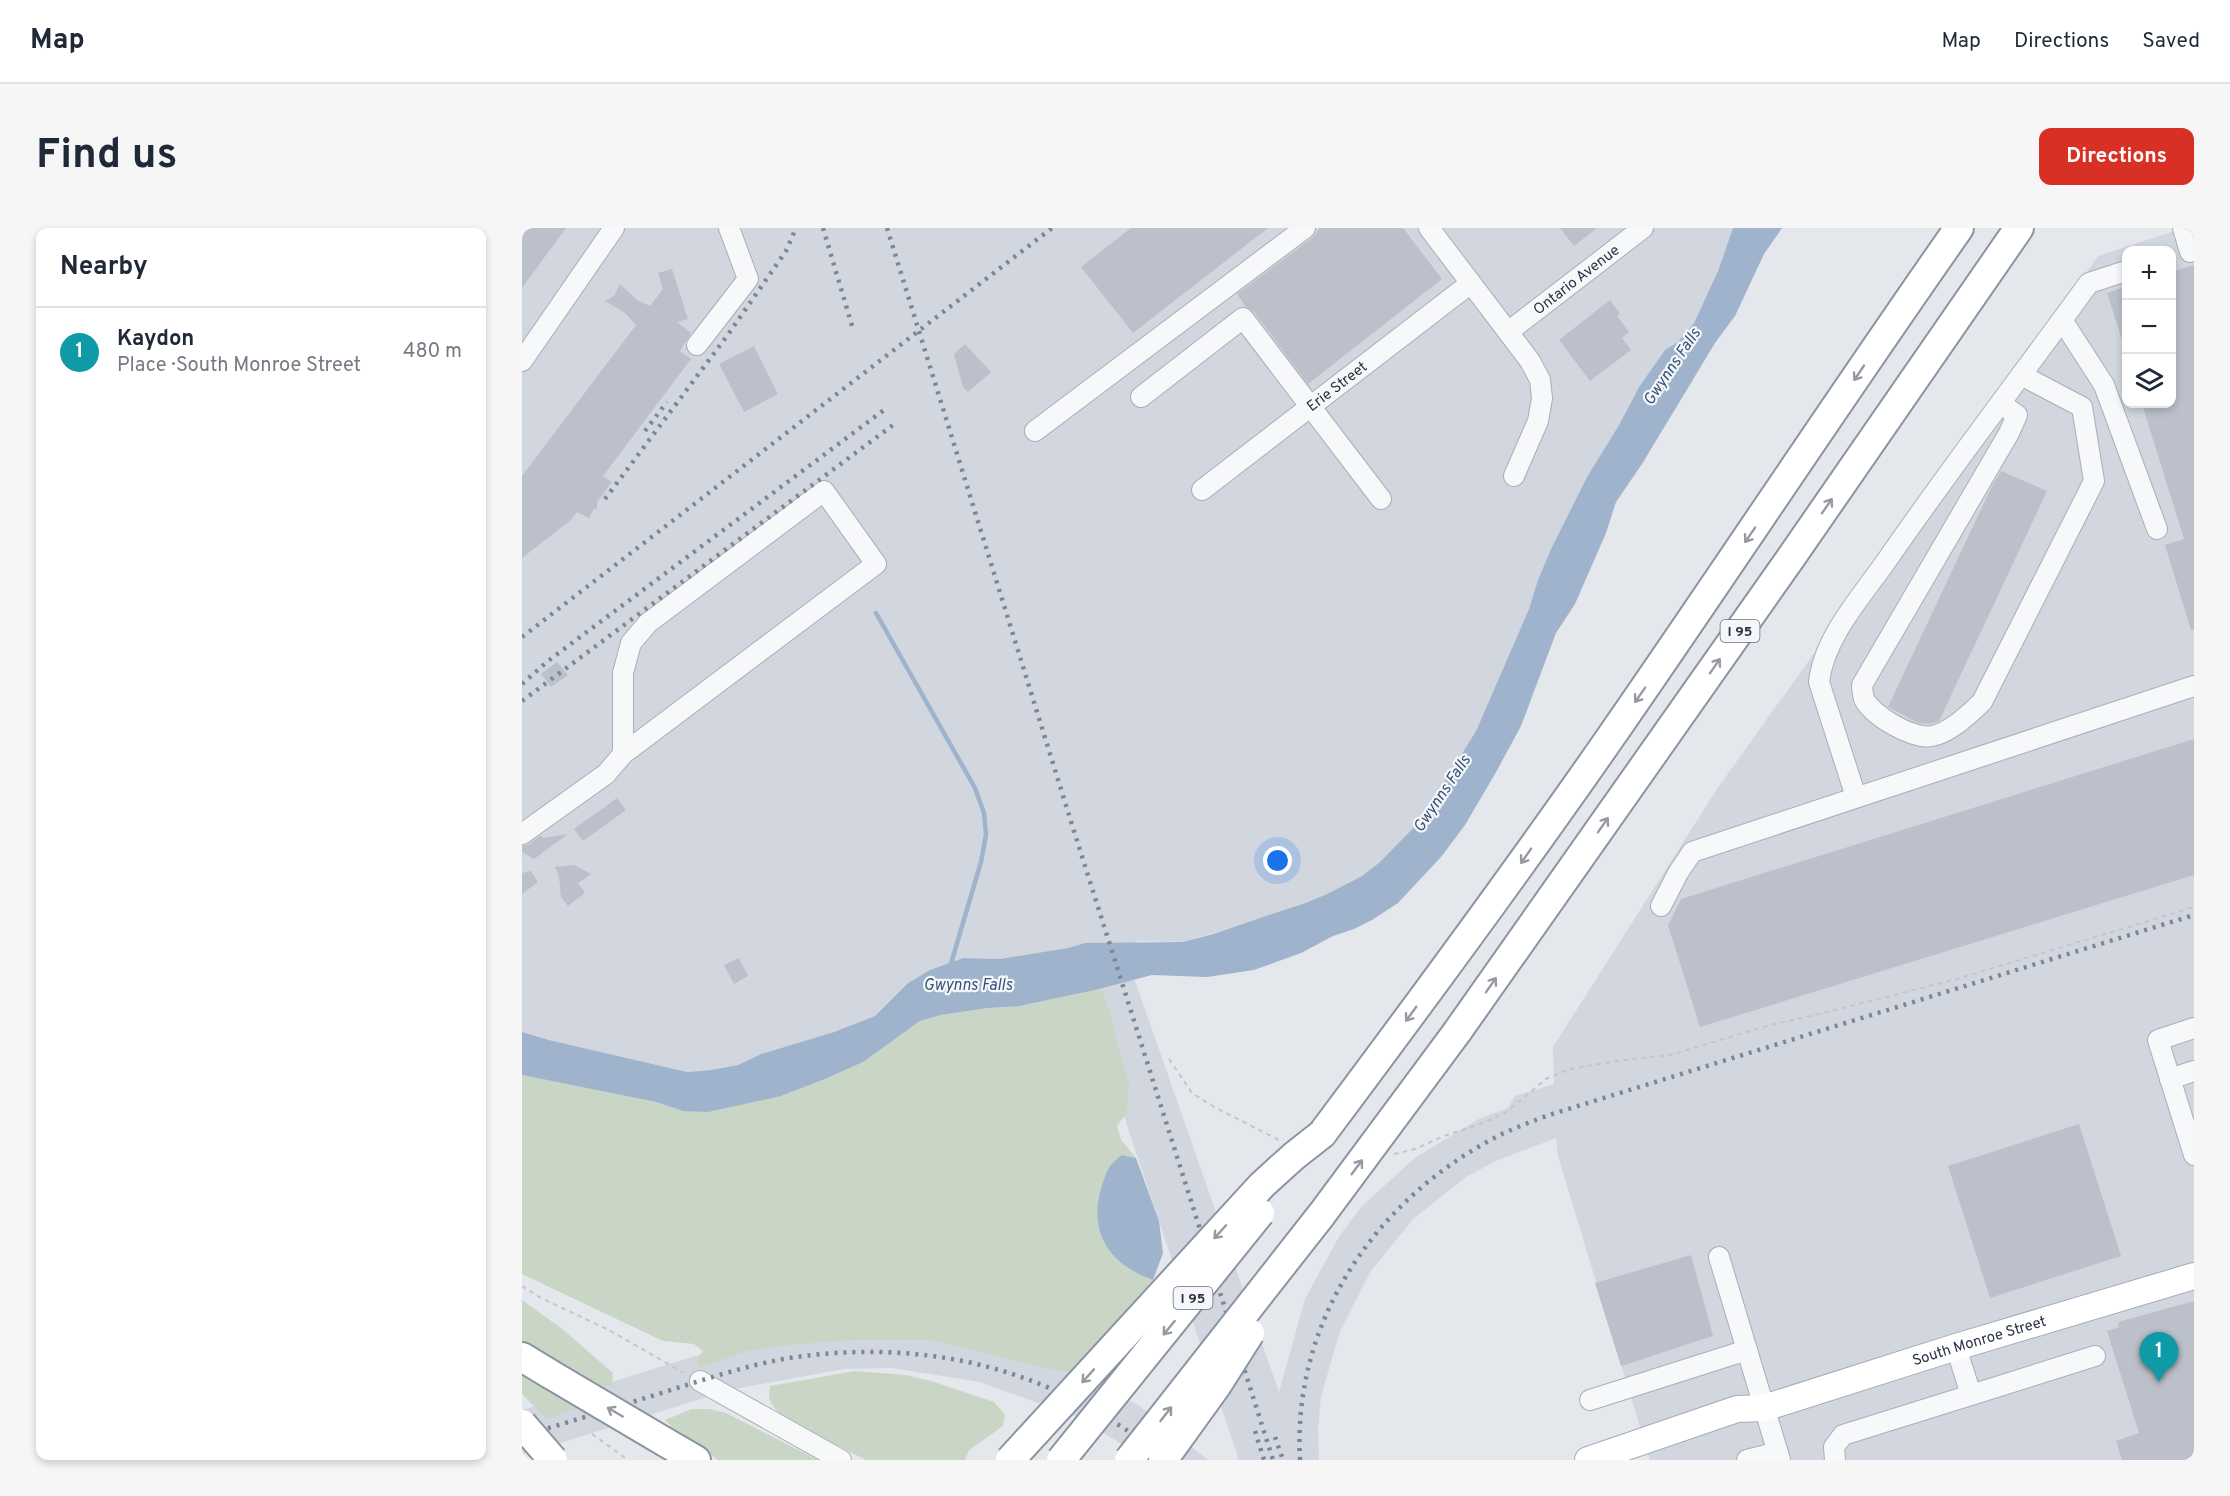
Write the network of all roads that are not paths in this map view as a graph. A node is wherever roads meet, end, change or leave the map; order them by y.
1 (614, 228) edge
2 (729, 228) edge
3 (1305, 228) edge
4 (1429, 228) edge
5 (1644, 228) edge
6 (1942, 228) edge
7 (1959, 228) edge
8 (2019, 228) edge
9 (2183, 228) edge
10 (2185, 254) edge
11 (2122, 273) edge
12 (1471, 283) junction
13 (2062, 320) junction
14 (1892, 324) junction
15 (1508, 332) junction
16 (697, 345) dead end
17 (522, 361) edge
18 (2021, 375) junction
19 (1141, 397) dead end
20 (2001, 404) junction
21 (1311, 406) junction
22 (1035, 431) dead end
23 (1514, 476) dead end
24 (1202, 490) dead end
25 (1381, 499) dead end
26 (2157, 529) dead end
27 (2194, 686) edge
28 (622, 754) junction
29 (1856, 797) junction
30 (522, 834) edge
31 (1661, 906) dead end
32 (2194, 1029) edge
33 (2194, 1071) edge
34 (2170, 1079) junction
35 (2189, 1119) edge
36 (1322, 1134) junction
37 (2194, 1155) edge
38 (1322, 1214) junction
39 (1719, 1257) dead end
40 (2194, 1276) edge
41 (1956, 1347) junction
42 (1747, 1350) junction
43 (2095, 1356) dead end
44 (522, 1357) edge
45 (700, 1381) road end
46 (1971, 1395) junction
47 (1590, 1400) dead end
48 (1764, 1408) junction
49 (522, 1424) edge
50 (676, 1451) edge
51 (1779, 1456) edge
52 (554, 1460) edge
53 (696, 1460) edge
54 (841, 1460) edge
55 (1010, 1460) edge
56 (1061, 1460) edge
57 (1129, 1460) edge
58 (1163, 1460) edge
59 (1588, 1460) edge
60 (1641, 1460) edge
61 (1747, 1460) edge
62 (1835, 1460) edge

1 - 17 street
2 - 16 street
3 - 22 street
4 - 12 street
5 - 15 street, Ontario Avenue
6 - 14 highway
7 - 14 highway, I 95
38 -> 8 highway, I 95, bridge
9 - 10 street
11 - 13 street
12 - 15 street
12 - 21 street, Erie Street
13 - 18 street
13 - 26 street
14 -> 36 highway, I 95
15 - 23 street
18 - 20 street
18 - 20 street
19 - 21 street
20 - 29 street
21 - 24 street, Erie Street
21 - 25 street
27 - 29 street
28 - 28 street
28 - 30 street
29 - 31 street
32 - 34 street
33 - 34 street
34 - 35 street
35 - 37 street
36 -> 55 highway, bridge
36 -> 56 highway, I 95, bridge
57 -> 38 highway, I 95, bridge
38 - 58 highway, bridge
39 - 42 street
40 - 41 main road, South Monroe Street
41 - 46 street
41 - 48 main road, South Monroe Street
42 - 47 street
42 - 48 street
43 - 46 street
50 -> 44 highway, bridge
45 - 54 street
46 - 62 street
48 - 51 street
48 - 59 main road, South Monroe Street
48 - 60 main road, South Monroe Street
49 - 52 highway, bridge
50 - 53 highway
51 - 61 street

